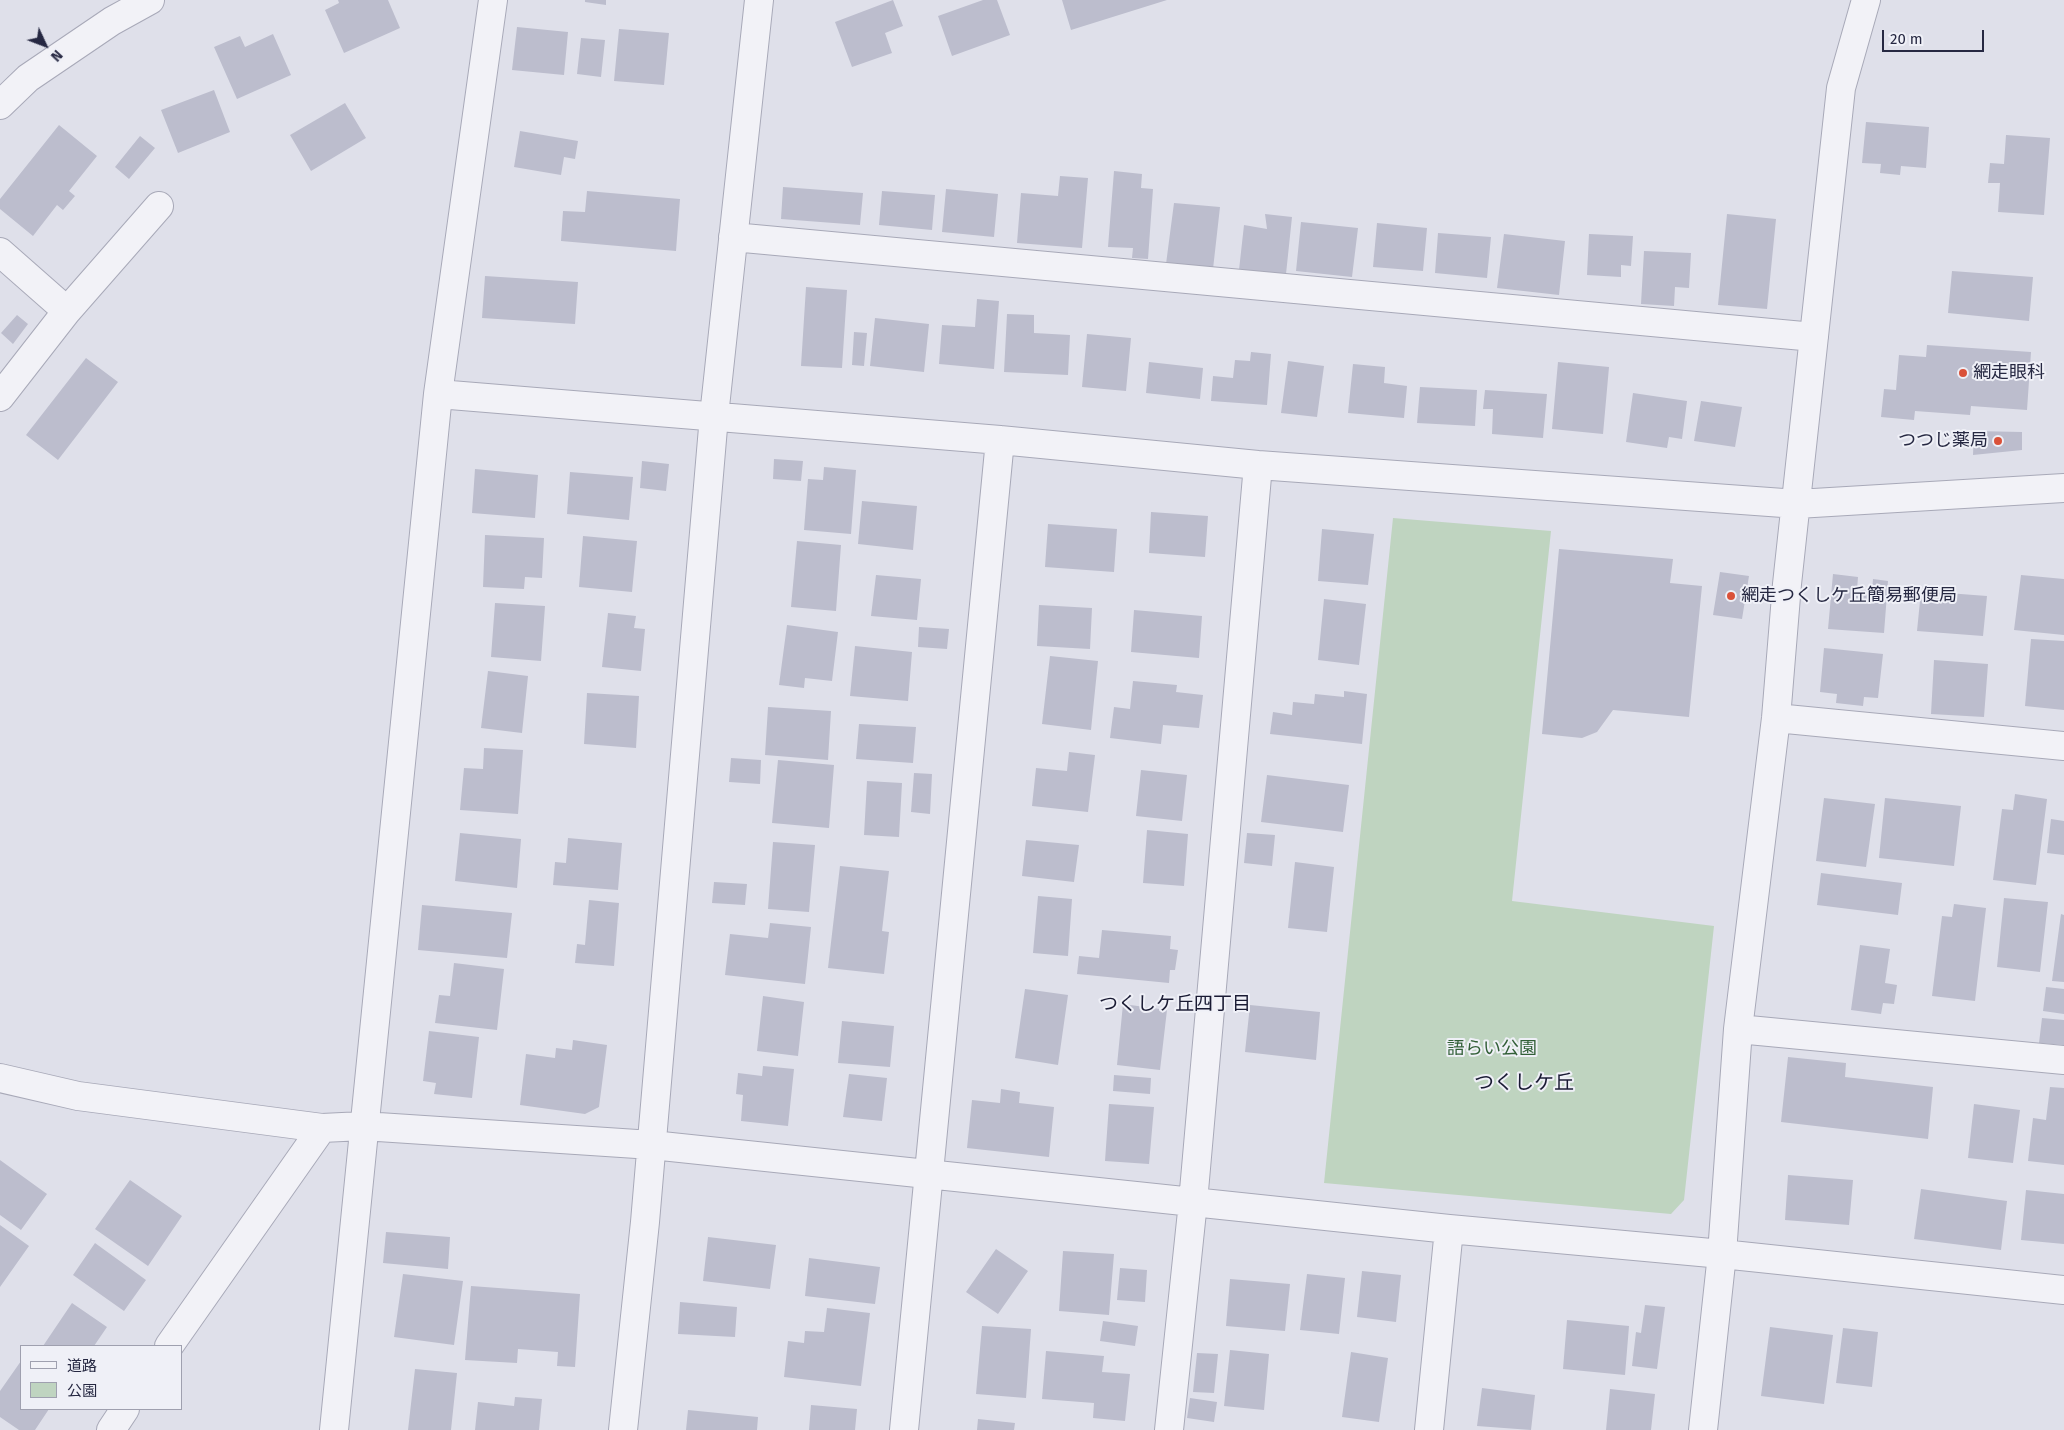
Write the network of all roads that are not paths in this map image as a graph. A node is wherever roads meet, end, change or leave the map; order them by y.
1 (150, 0) edge
2 (494, 0) edge
3 (759, 0) edge
4 (1866, 0) edge
5 (0, 105) edge
6 (159, 206) dead end
7 (733, 237) junction
8 (0, 252) edge
9 (67, 311) junction
10 (1814, 337) junction
11 (438, 394) junction
12 (0, 397) edge
13 (714, 416) junction
14 (1000, 440) junction
15 (1258, 465) junction
16 (2064, 488) edge
17 (1797, 504) junction
18 (1776, 718) junction
19 (2064, 746) edge
20 (1738, 1029) junction
21 (2064, 1060) edge
22 (1, 1081) edge
23 (363, 1126) junction
24 (322, 1128) junction
25 (652, 1145) junction
26 (930, 1175) junction
27 (1193, 1202) junction
28 (1449, 1230) junction
29 (1722, 1254) junction
30 (2064, 1290) edge
31 (170, 1345) edge
32 (124, 1410) edge
33 (110, 1430) edge
34 (334, 1430) edge
35 (623, 1430) edge
36 (904, 1430) edge
37 (1169, 1430) edge
38 (1429, 1430) edge
39 (1703, 1430) edge

1 - 5 street
2 - 11 street
3 - 7 street
4 - 10 street
6 - 9 street
7 - 10 street
7 - 13 street
8 - 9 street
9 - 12 street
10 - 17 street
11 - 13 street
11 - 23 street
13 - 14 street
13 - 25 street
14 - 15 street
14 - 26 street
15 - 17 street
15 - 27 street
16 - 17 street
17 - 18 street
18 - 19 street
18 - 20 street
20 - 21 street
20 - 29 street
22 - 24 street
23 - 24 street
23 - 25 street
23 - 34 street
24 - 31 street
25 - 26 street
25 - 35 street
26 - 27 street
26 - 36 street
27 - 28 street
27 - 37 street
28 - 29 street
28 - 38 street
29 - 30 street
29 - 39 street
32 - 33 street

